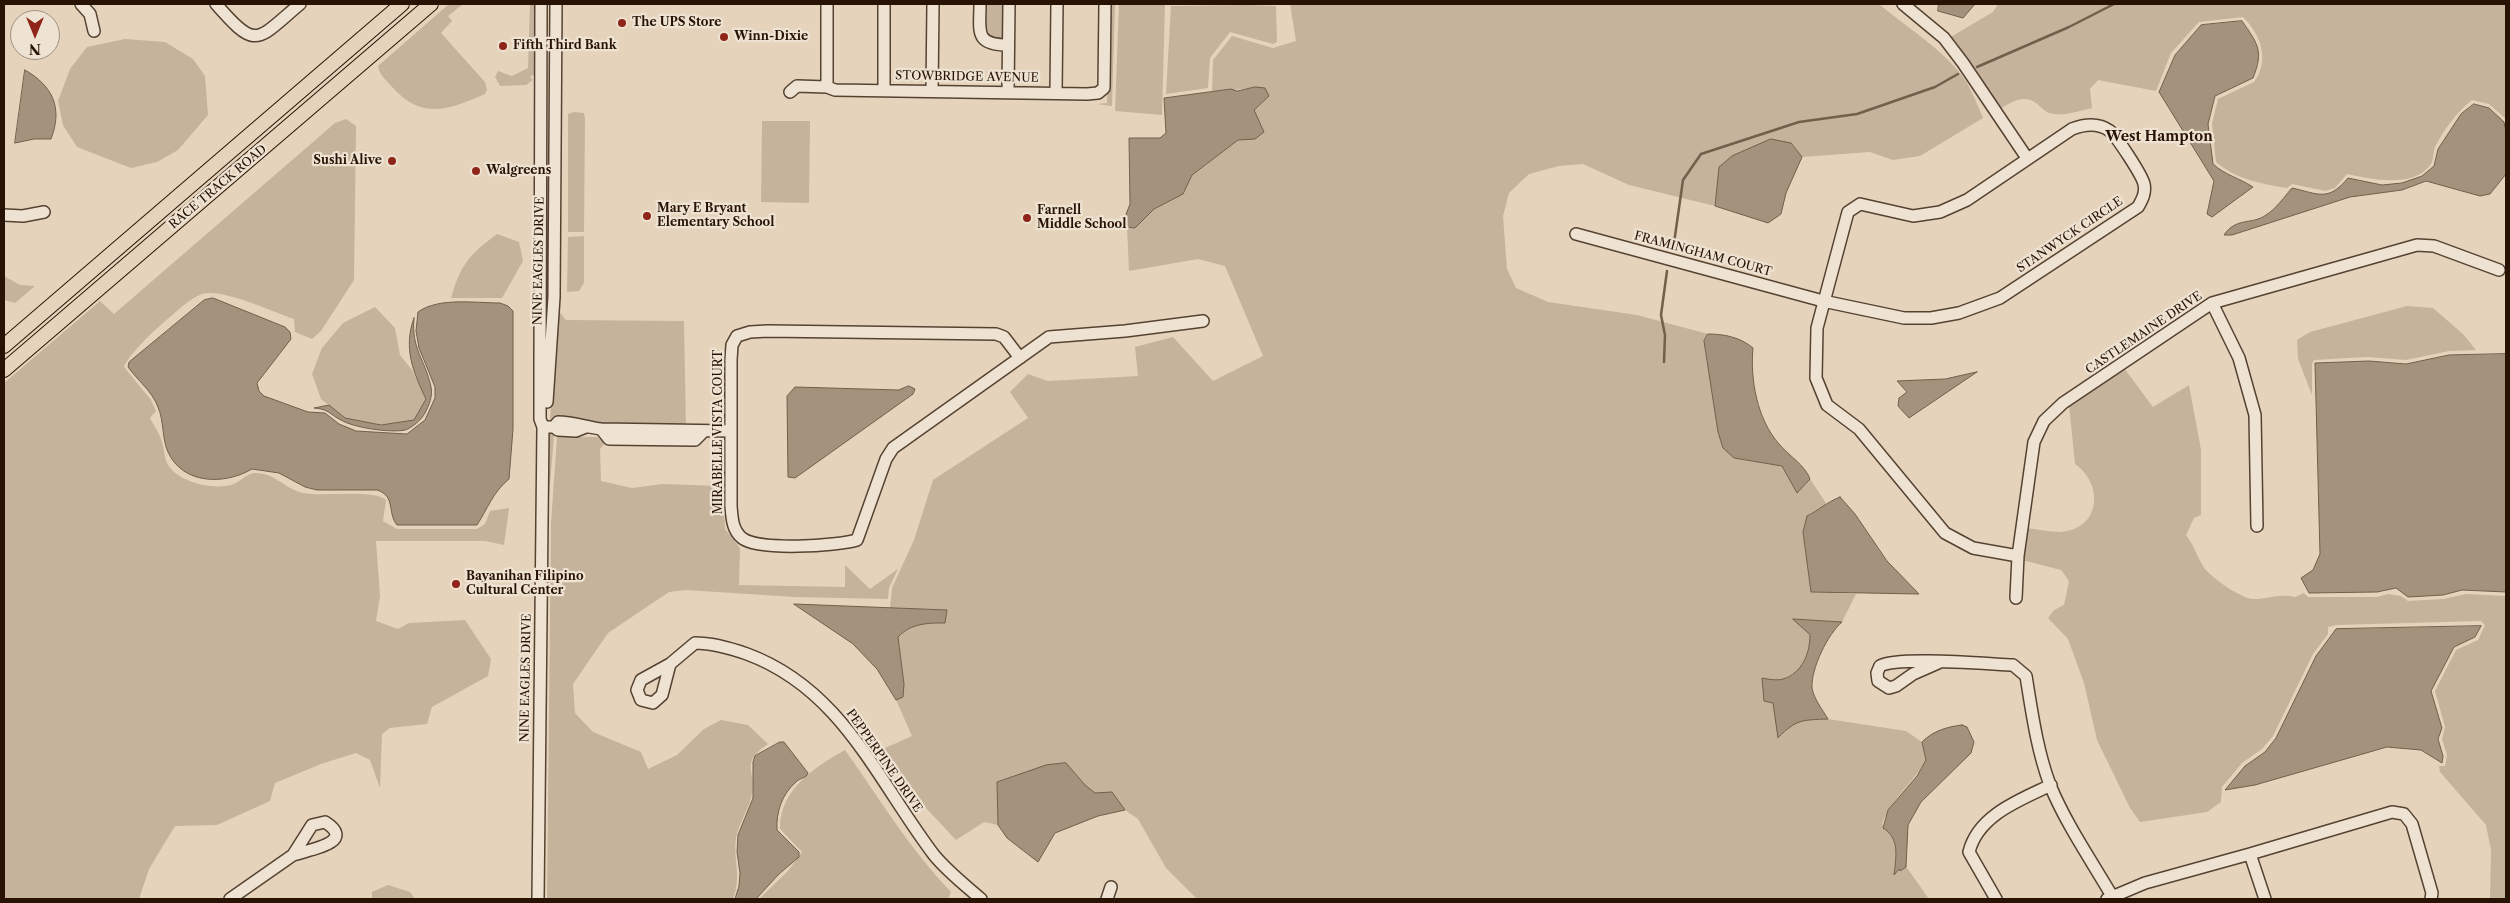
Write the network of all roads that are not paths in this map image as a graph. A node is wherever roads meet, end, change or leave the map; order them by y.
1 (81, 4) edge
2 (216, 4) edge
3 (300, 4) edge
4 (431, 4) edge
5 (541, 4) edge
6 (556, 4) edge
7 (826, 4) edge
8 (884, 4) edge
9 (933, 4) edge
10 (980, 4) edge
11 (1009, 4) edge
12 (1057, 4) edge
13 (1105, 4) edge
14 (1903, 4) edge
15 (399, 6) edge
16 (94, 30) dead end
17 (1008, 44) junction
18 (332, 65) junction
19 (362, 65) junction
20 (827, 87) junction
21 (794, 89) dead end
22 (884, 89) junction
23 (932, 90) junction
24 (1008, 92) junction
25 (1056, 92) junction
26 (2027, 158) junction
27 (44, 212) dead end
28 (4, 215) edge
29 (1576, 234) dead end
30 (2499, 270) dead end
31 (541, 297) junction
32 (554, 297) junction
33 (1823, 301) junction
34 (2212, 303) junction
35 (1203, 321) dead end
36 (20, 332) junction
37 (33, 345) junction
38 (4, 346) edge
39 (1020, 358) junction
40 (4, 370) edge
41 (548, 427) junction
42 (731, 431) junction
43 (2257, 526) dead end
44 (2018, 556) junction
45 (2016, 598) dead end
46 (1938, 662) junction
47 (670, 664) dead end
48 (2051, 785) junction
49 (2250, 854) junction
50 (293, 855) dead end
51 (1111, 888) dead end
52 (2109, 897) edge
53 (230, 899) edge
54 (538, 899) edge
55 (982, 899) edge
56 (1107, 899) edge
57 (1996, 899) edge
58 (2265, 899) edge
59 (2431, 899) edge

1 - 16 street
2 - 3 street
4 - 19 main road, RACE TRACK ROAD
5 - 31 street, NINE EAGLES DRIVE
6 - 32 street, NINE EAGLES DRIVE
7 - 20 street
8 - 22 street
9 - 23 street
10 - 17 street
11 - 17 street
12 - 25 street
13 - 25 street, STOWBRIDGE AVENUE
14 - 26 street
15 - 18 main road, RACE TRACK ROAD
15 - 19 main road
17 - 24 street
18 - 19 main road
18 - 36 main road, RACE TRACK ROAD
19 - 37 main road, RACE TRACK ROAD
20 - 21 street, STOWBRIDGE AVENUE
20 - 22 street, STOWBRIDGE AVENUE
22 - 23 street, STOWBRIDGE AVENUE
23 - 24 street, STOWBRIDGE AVENUE
24 - 25 street, STOWBRIDGE AVENUE
26 - 33 street, STANWYCK CIRCLE
26 - 33 street, STANWYCK CIRCLE
27 - 28 street
29 - 33 street, FRAMINGHAM COURT
30 - 34 street, CASTLEMAINE DRIVE
31 - 32 street
31 - 41 street, NINE EAGLES DRIVE
32 - 41 street, NINE EAGLES DRIVE
33 - 44 street, STANWYCK CIRCLE
34 - 43 street
34 - 44 street, CASTLEMAINE DRIVE
35 - 39 street, MIRABELLE VISTA COURT
36 - 37 main road
36 - 38 main road, RACE TRACK ROAD
37 - 40 main road, RACE TRACK ROAD
39 - 42 street, MIRABELLE VISTA COURT
39 - 42 street, MIRABELLE VISTA COURT
41 - 42 street
41 - 54 street, NINE EAGLES DRIVE
44 - 45 street, CASTLEMAINE DRIVE
46 - 46 street
46 - 48 street
47 - 55 street, PEPPERPINE DRIVE
48 - 52 street
48 - 57 street
49 - 52 street
49 - 58 street
49 - 59 street
50 - 53 street
51 - 56 street

